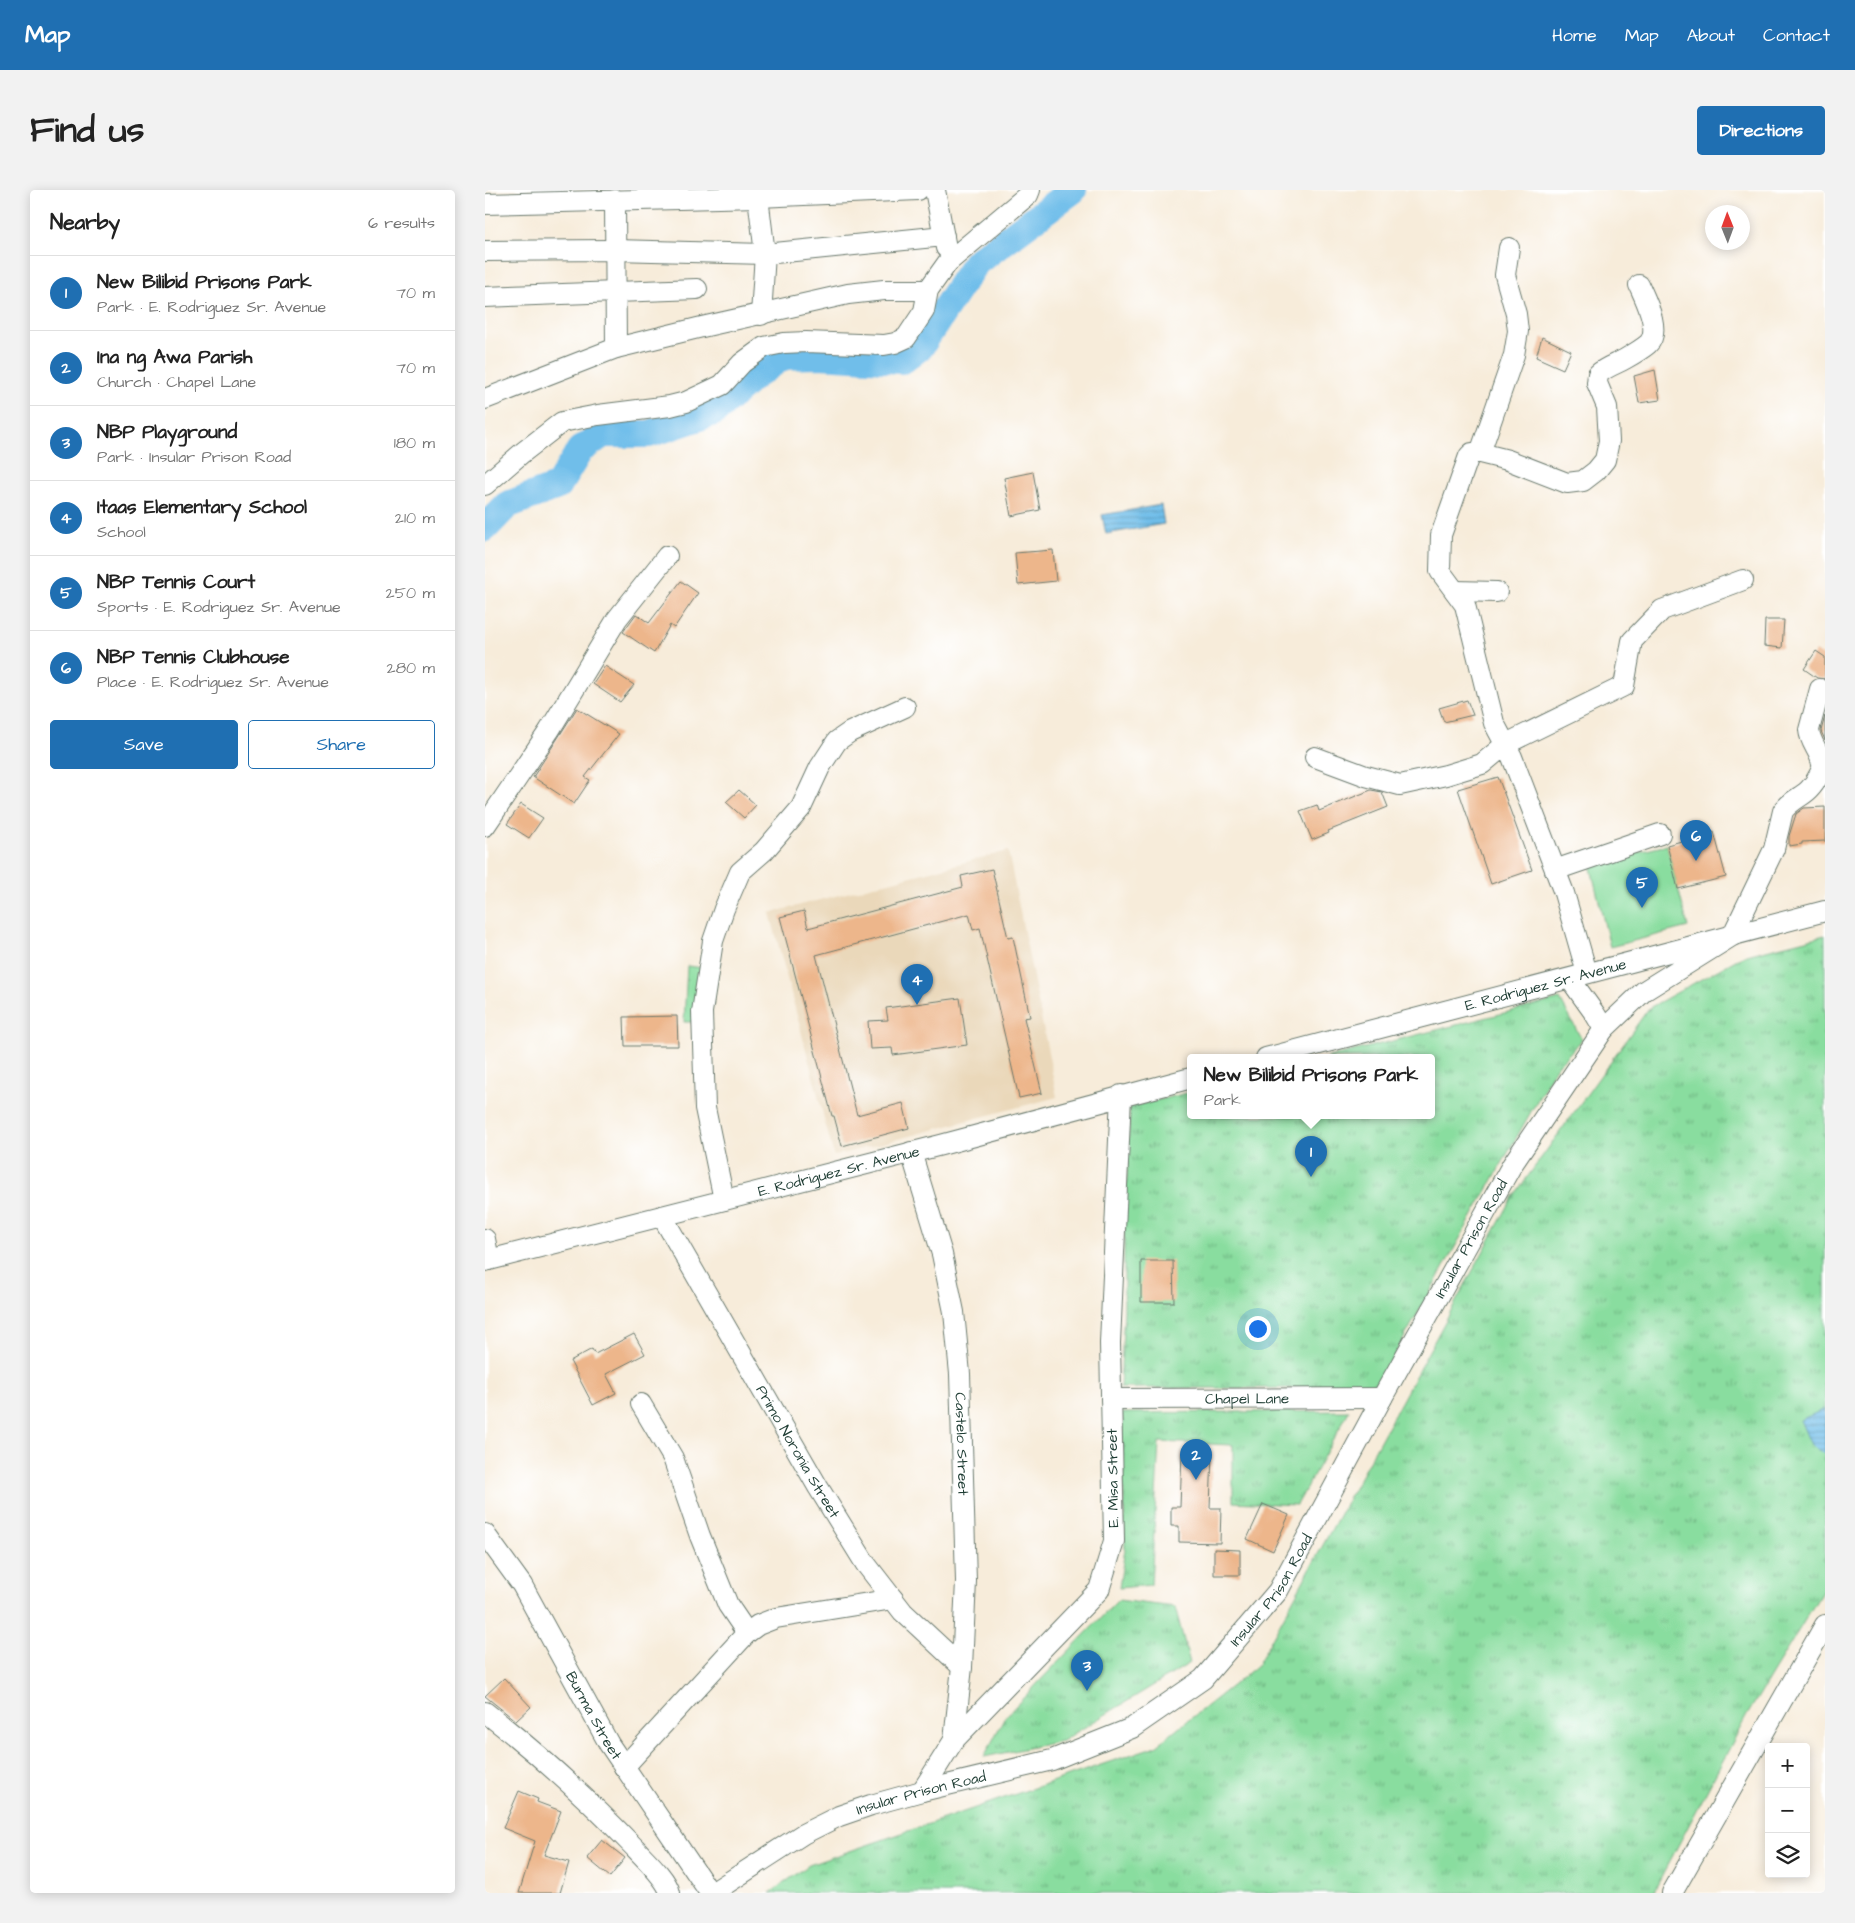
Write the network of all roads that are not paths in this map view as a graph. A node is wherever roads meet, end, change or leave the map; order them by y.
1 (918, 190) edge
2 (935, 190) edge
3 (1030, 190) edge
4 (759, 197) junction
5 (615, 200) junction
6 (485, 204) edge
7 (944, 236) junction
8 (1509, 248) dead end
9 (485, 250) edge
10 (615, 250) junction
11 (765, 254) junction
12 (948, 262) junction
13 (1639, 285) dead end
14 (697, 289) dead end
15 (928, 290) junction
16 (615, 291) junction
17 (485, 297) edge
18 (761, 315) junction
19 (616, 348) junction
20 (485, 399) edge
21 (1480, 453) junction
22 (485, 485) edge
23 (667, 556) dead end
24 (1743, 580) dead end
25 (1455, 591) junction
26 (1497, 592) dead end
27 (1820, 689) dead end
28 (905, 707) dead end
29 (1506, 744) junction
30 (1315, 757) dead end
31 (485, 826) edge
32 (1660, 834) dead end
33 (1555, 870) junction
34 (1825, 911) edge
35 (1732, 936) junction
36 (1578, 976) junction
37 (1604, 1029) junction
38 (1281, 1054) edge
39 (1187, 1079) edge
40 (1121, 1095) junction
41 (911, 1152) junction
42 (724, 1200) junction
43 (662, 1216) junction
44 (485, 1239) edge
45 (487, 1260) edge
46 (1382, 1398) junction
47 (1111, 1399) junction
48 (641, 1404) dead end
49 (485, 1534) edge
50 (893, 1598) junction
51 (1825, 1625) edge
52 (747, 1633) junction
53 (962, 1668) junction
54 (485, 1712) edge
55 (954, 1740) junction
56 (624, 1766) junction
57 (922, 1791) junction
58 (670, 1893) edge
59 (711, 1893) edge
60 (1672, 1893) edge

1 - 4 street
2 - 7 street
3 - 12 street
4 - 5 street
4 - 11 street
5 - 6 street
5 - 10 street
7 - 11 street
7 - 12 street
8 - 21 street
9 - 10 street
10 - 11 street
10 - 16 street
11 - 18 street
12 - 15 street
13 - 21 street
14 - 16 street
15 - 18 street
15 - 22 street
16 - 17 street
16 - 19 street
18 - 19 street
19 - 20 street
21 - 25 street
23 - 31 street
24 - 29 street
25 - 26 street
25 - 29 street
27 - 35 street
28 - 42 street
29 - 30 street
29 - 33 street
32 - 33 street
33 - 36 street
34 - 35 street, E. Rodriguez Sr. Avenue
35 - 36 street, E. Rodriguez Sr. Avenue
35 - 37 street, Insular Prison Road
36 - 37 street
36 - 38 street, E. Rodriguez Sr. Avenue
37 - 46 street, Insular Prison Road
39 - 40 street, E. Rodriguez Sr. Avenue
40 - 41 street, E. Rodriguez Sr. Avenue
40 - 47 street, E. Misa Street
41 - 42 street, E. Rodriguez Sr. Avenue
41 - 53 street, Castelo Street
42 - 43 street, E. Rodriguez Sr. Avenue
43 - 45 street, E. Rodriguez Sr. Avenue
43 - 50 street, Primo Noronia Street
44 - 45 street
46 - 47 street, Chapel Lane
46 - 57 street, Insular Prison Road
47 - 55 street, E. Misa Street
48 - 52 street
49 - 56 street, Burma Street
50 - 52 street
50 - 53 street, Primo Noronia Street
51 - 60 street
52 - 56 street
53 - 55 street, Castelo Street
54 - 58 street
55 - 57 street, E. Misa Street
56 - 59 street, Burma Street
57 - 59 street, Insular Prison Road

